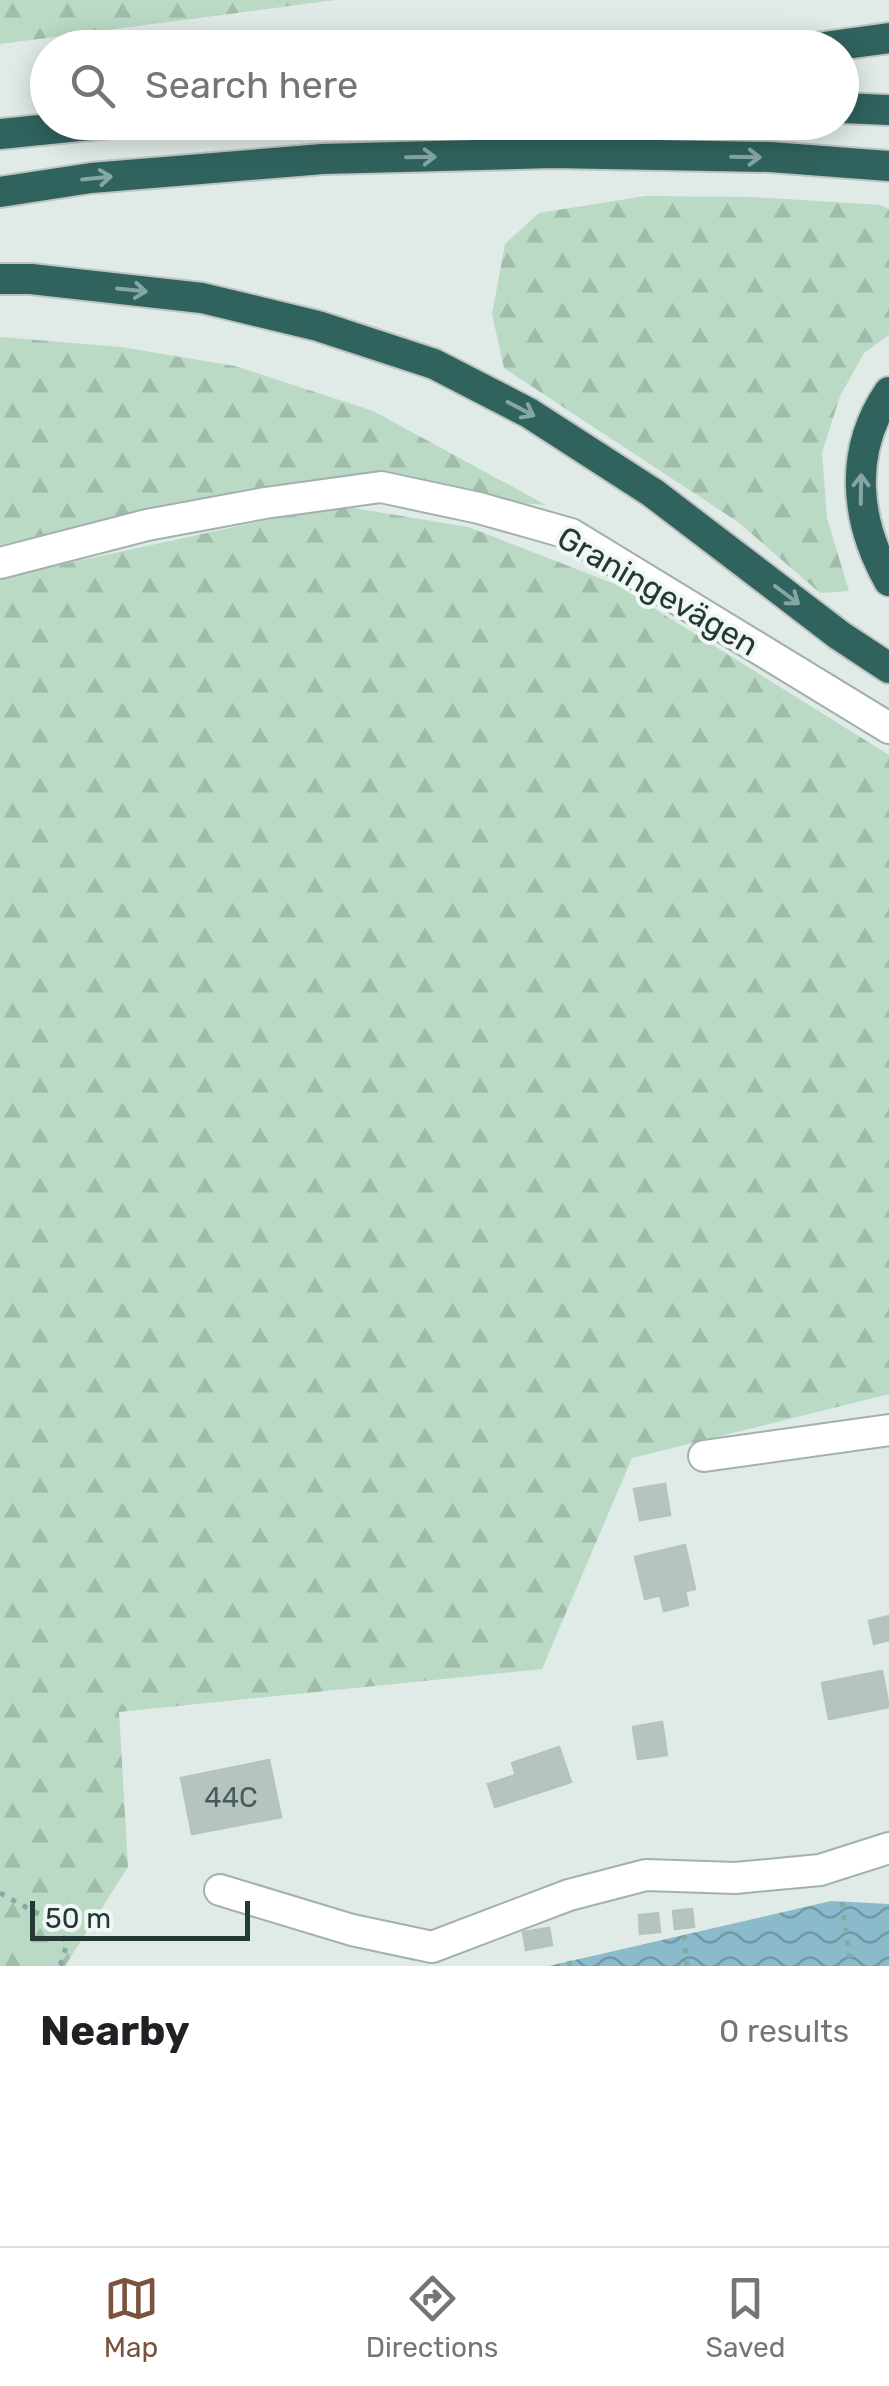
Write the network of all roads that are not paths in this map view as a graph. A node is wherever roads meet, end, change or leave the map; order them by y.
1 (889, 38) edge
2 (859, 42) edge
3 (859, 109) edge
4 (889, 110) edge
5 (30, 131) edge
6 (0, 134) edge
7 (889, 166) edge
8 (0, 192) edge
9 (0, 279) edge
10 (889, 392) edge
11 (0, 563) edge
12 (889, 581) edge
13 (889, 668) edge
14 (889, 728) edge
15 (889, 1430) edge
16 (704, 1456) dead end
17 (889, 1848) edge
18 (220, 1890) dead end

1 - 2 highway
3 - 4 highway
5 - 6 highway
8 -> 7 highway
9 -> 13 highway
12 -> 10 highway
11 - 14 street, Graningevägen
15 - 16 street
17 - 18 street

